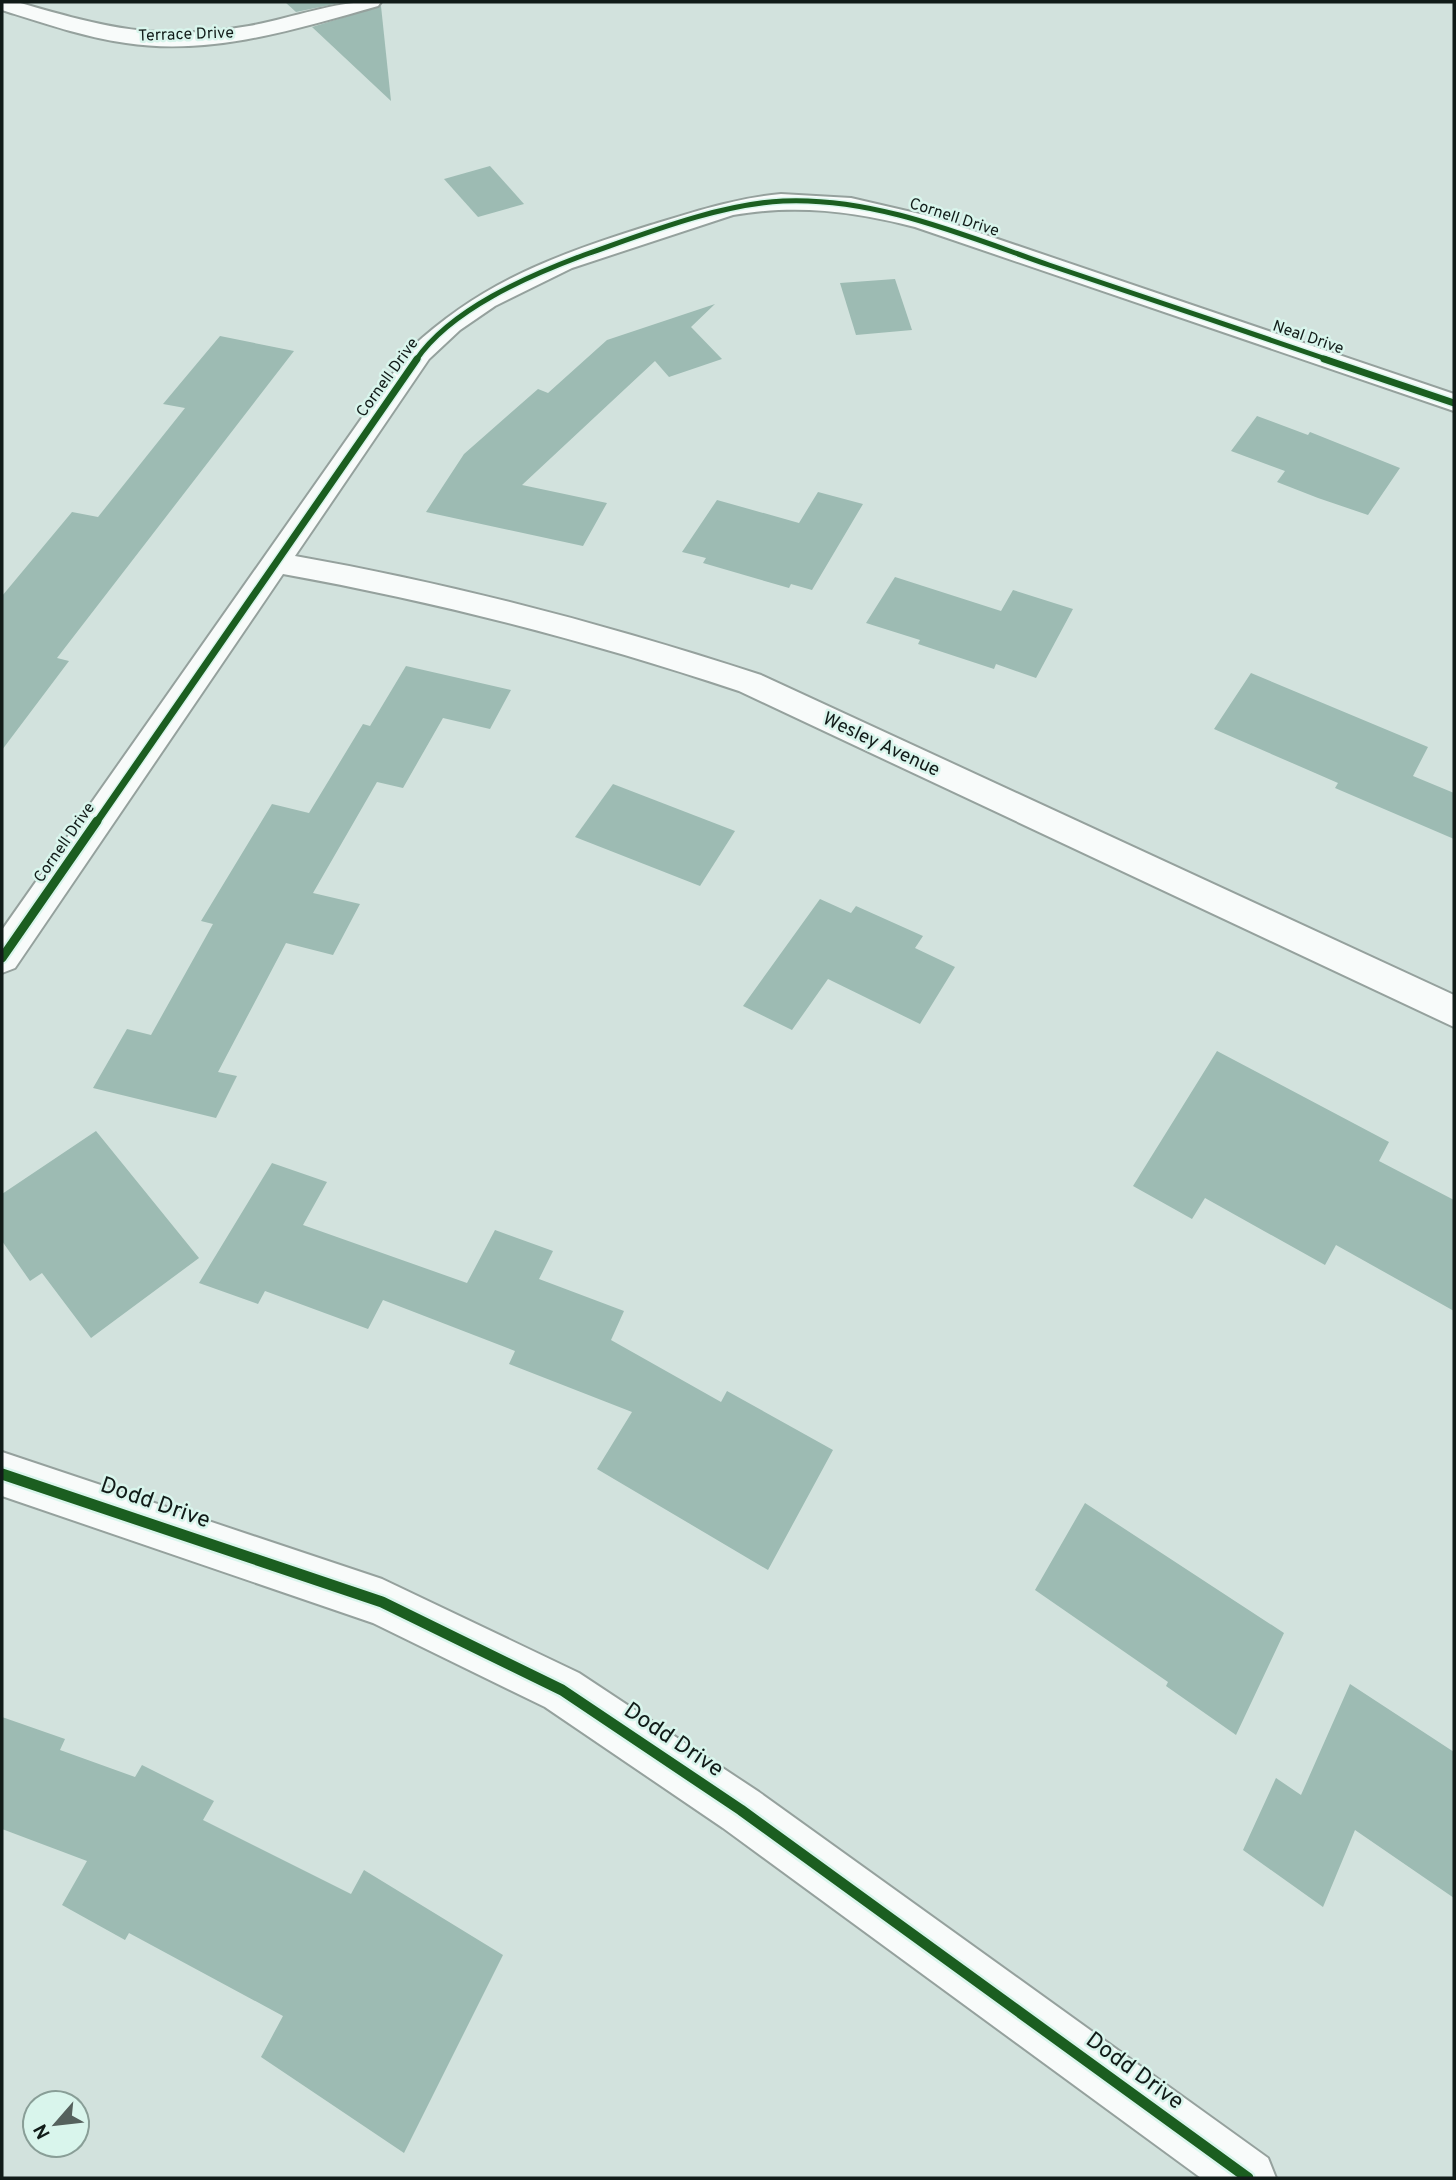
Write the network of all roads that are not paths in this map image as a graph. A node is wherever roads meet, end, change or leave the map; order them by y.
1 (371, 2) edge
2 (2, 4) edge
3 (1152, 300) joint
4 (1454, 402) edge
5 (277, 562) junction
6 (2, 958) edge
7 (1454, 1013) edge
8 (2, 1474) edge
9 (1248, 2178) edge

1 - 2 street, Terrace Drive
3 - 4 street, Neal Drive
3 - 5 street, Cornell Drive
5 - 6 street, Cornell Drive
5 - 7 street, Wesley Avenue
8 - 9 street, Dodd Drive

